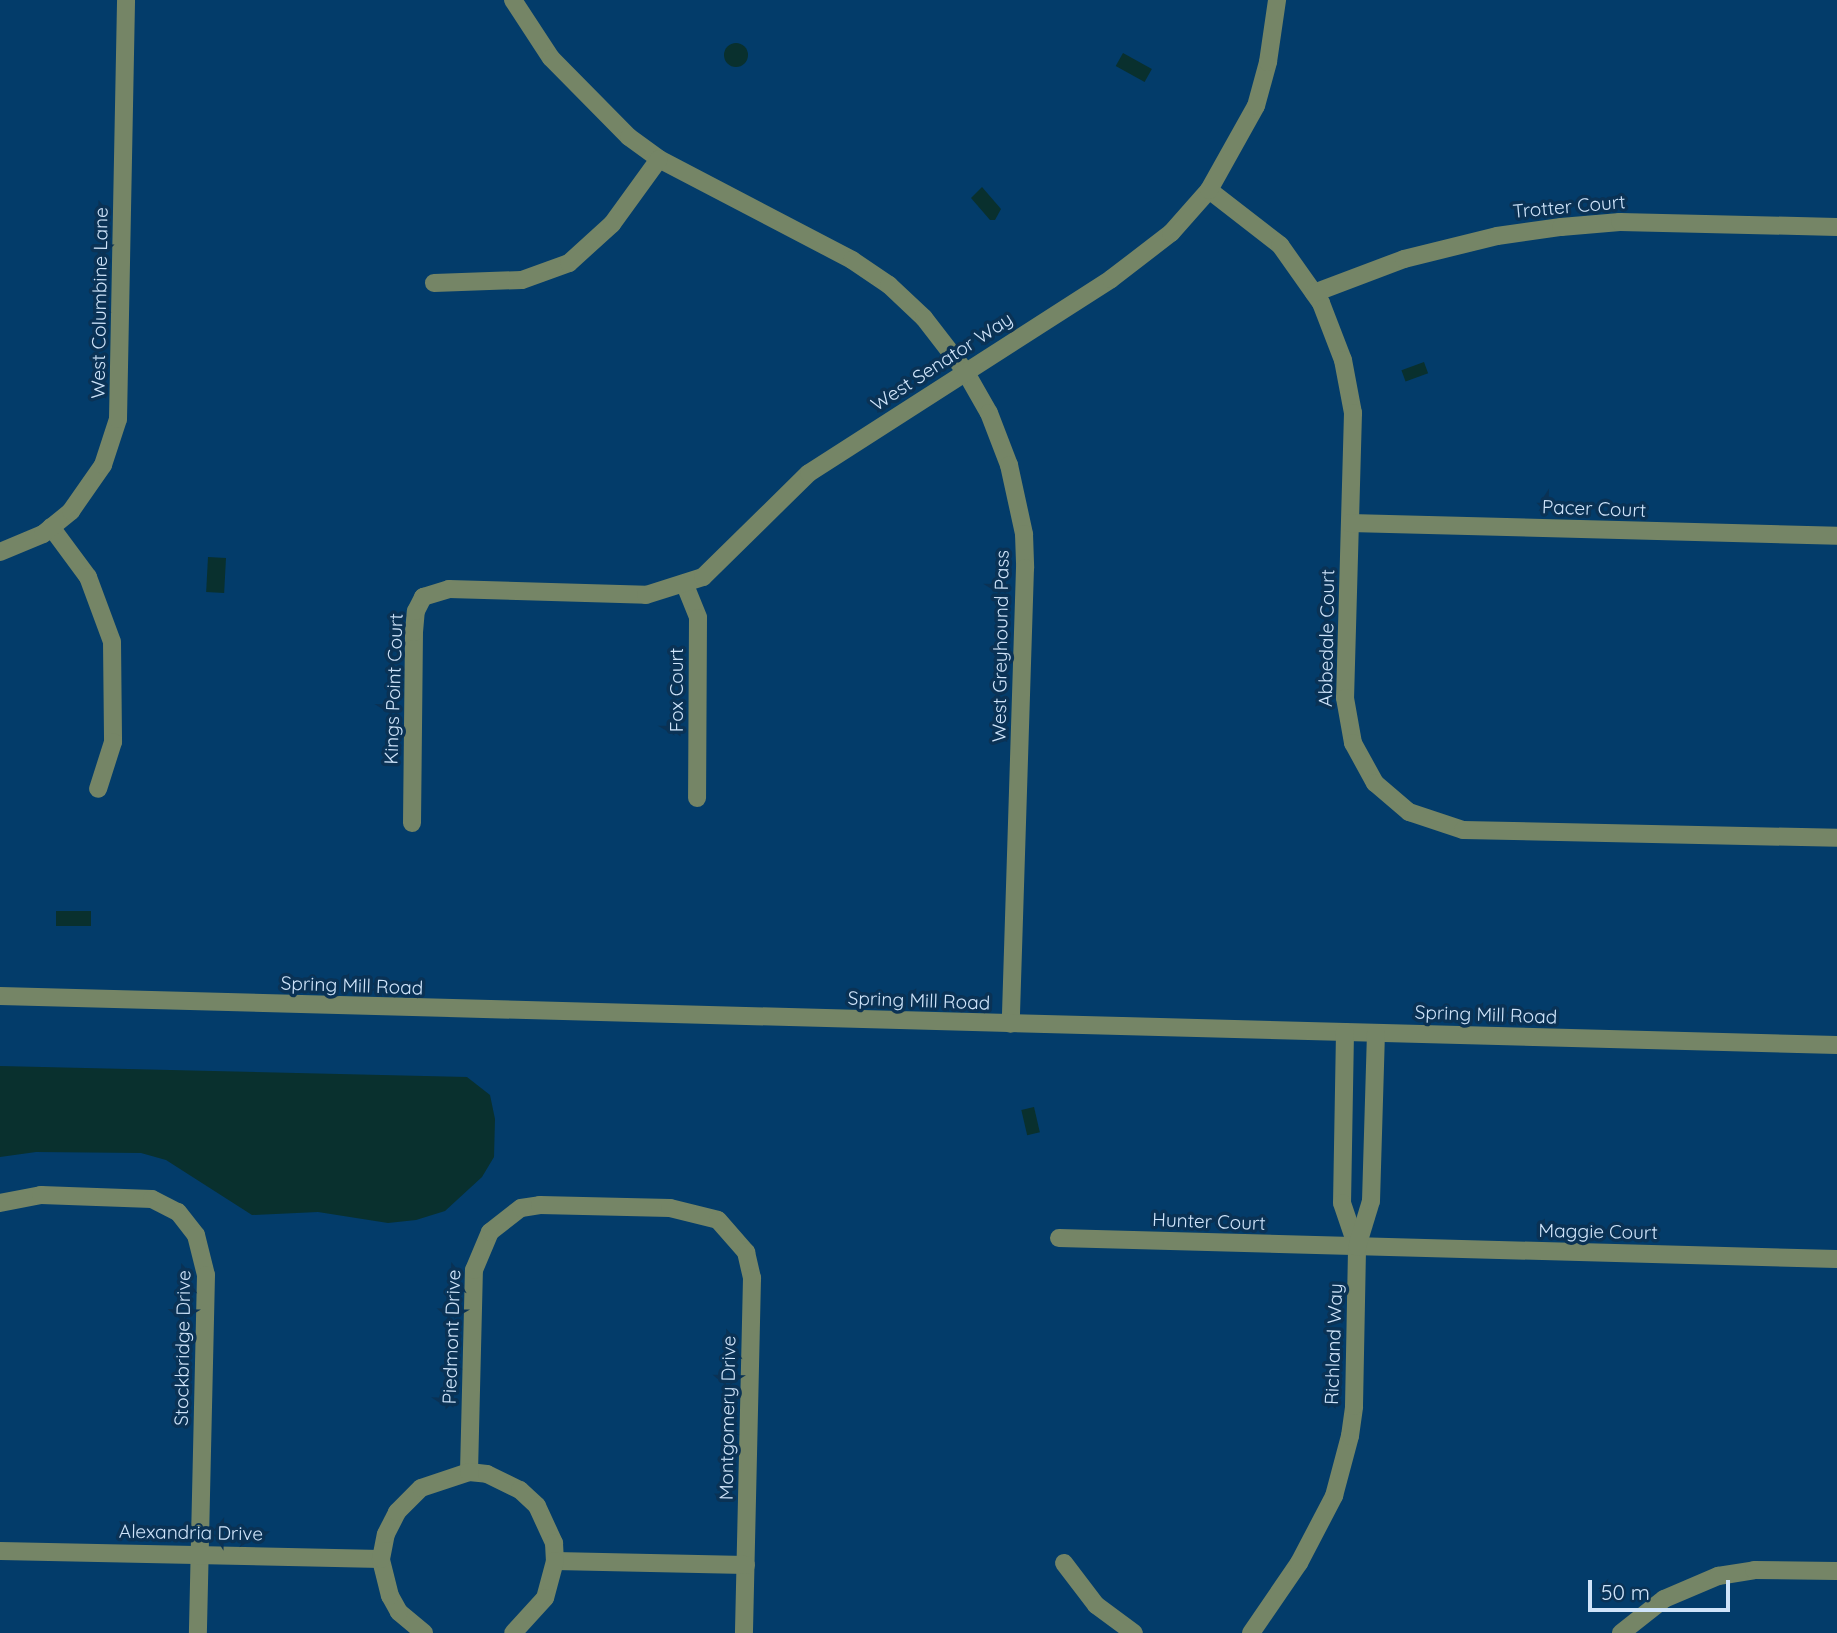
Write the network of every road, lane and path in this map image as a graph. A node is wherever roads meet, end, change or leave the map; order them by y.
1 (126, 0) edge
2 (513, 0) edge
3 (1277, 0) edge
4 (659, 159) junction
5 (1209, 190) junction
6 (1837, 227) edge
7 (434, 283) dead end
8 (1314, 293) junction
9 (965, 372) junction
10 (1350, 523) junction
11 (51, 527) junction
12 (1837, 536) edge
13 (0, 552) edge
14 (685, 585) junction
15 (502, 591) joint
16 (98, 789) dead end
17 (697, 798) dead end
18 (412, 823) dead end
19 (1837, 838) edge
20 (0, 996) edge
21 (1011, 1024) junction
22 (1345, 1032) junction
23 (1376, 1033) junction
24 (1837, 1045) edge
25 (0, 1203) edge
26 (714, 1218) joint
27 (1059, 1238) dead end
28 (1357, 1247) junction
29 (1837, 1259) edge
30 (469, 1472) junction
31 (0, 1551) edge
32 (200, 1553) junction
33 (382, 1559) junction
34 (555, 1561) junction
35 (1063, 1563) dead end
36 (746, 1565) junction
37 (1837, 1572) edge
38 (198, 1633) edge
39 (424, 1633) edge
40 (513, 1633) edge
41 (744, 1633) edge
42 (1134, 1633) edge
43 (1251, 1633) edge
44 (1621, 1633) edge

1 - 11 street, West Columbine Lane
2 - 4 street, West Greyhound Pass
3 - 5 street, West Senator Way
4 - 7 street
4 - 9 street, West Greyhound Pass
5 - 8 street, Abbedale Court
5 - 9 street, West Senator Way
6 - 8 street, Trotter Court
8 - 10 street, Abbedale Court
9 - 14 street, West Senator Way
9 - 21 street, West Greyhound Pass
10 - 12 street, Pacer Court
10 - 19 street, Abbedale Court
11 - 13 street, West Columbine Lane
11 - 16 street
14 - 15 street, West Senator Way
14 - 17 street, Fox Court
15 - 18 street, Kings Point Court
20 - 21 street, Spring Mill Road
21 - 22 street, Spring Mill Road
22 - 23 street, Spring Mill Road
22 - 28 street
23 - 24 street, Spring Mill Road
23 - 28 street, Richland Way
25 - 32 street, Stockbridge Drive
26 - 30 street, Piedmont Drive
26 - 36 street, Montgomery Drive
27 - 28 street, Hunter Court
28 - 29 street, Maggie Court
28 - 43 street, Richland Way
30 - 33 street
30 - 34 street
31 - 32 street, Alexandria Drive
32 - 33 street, Alexandria Drive
32 - 38 street, Stockbridge Drive
33 - 39 street
34 - 36 street
34 - 40 street
35 - 42 street
36 - 41 street, Montgomery Drive
37 - 44 street

